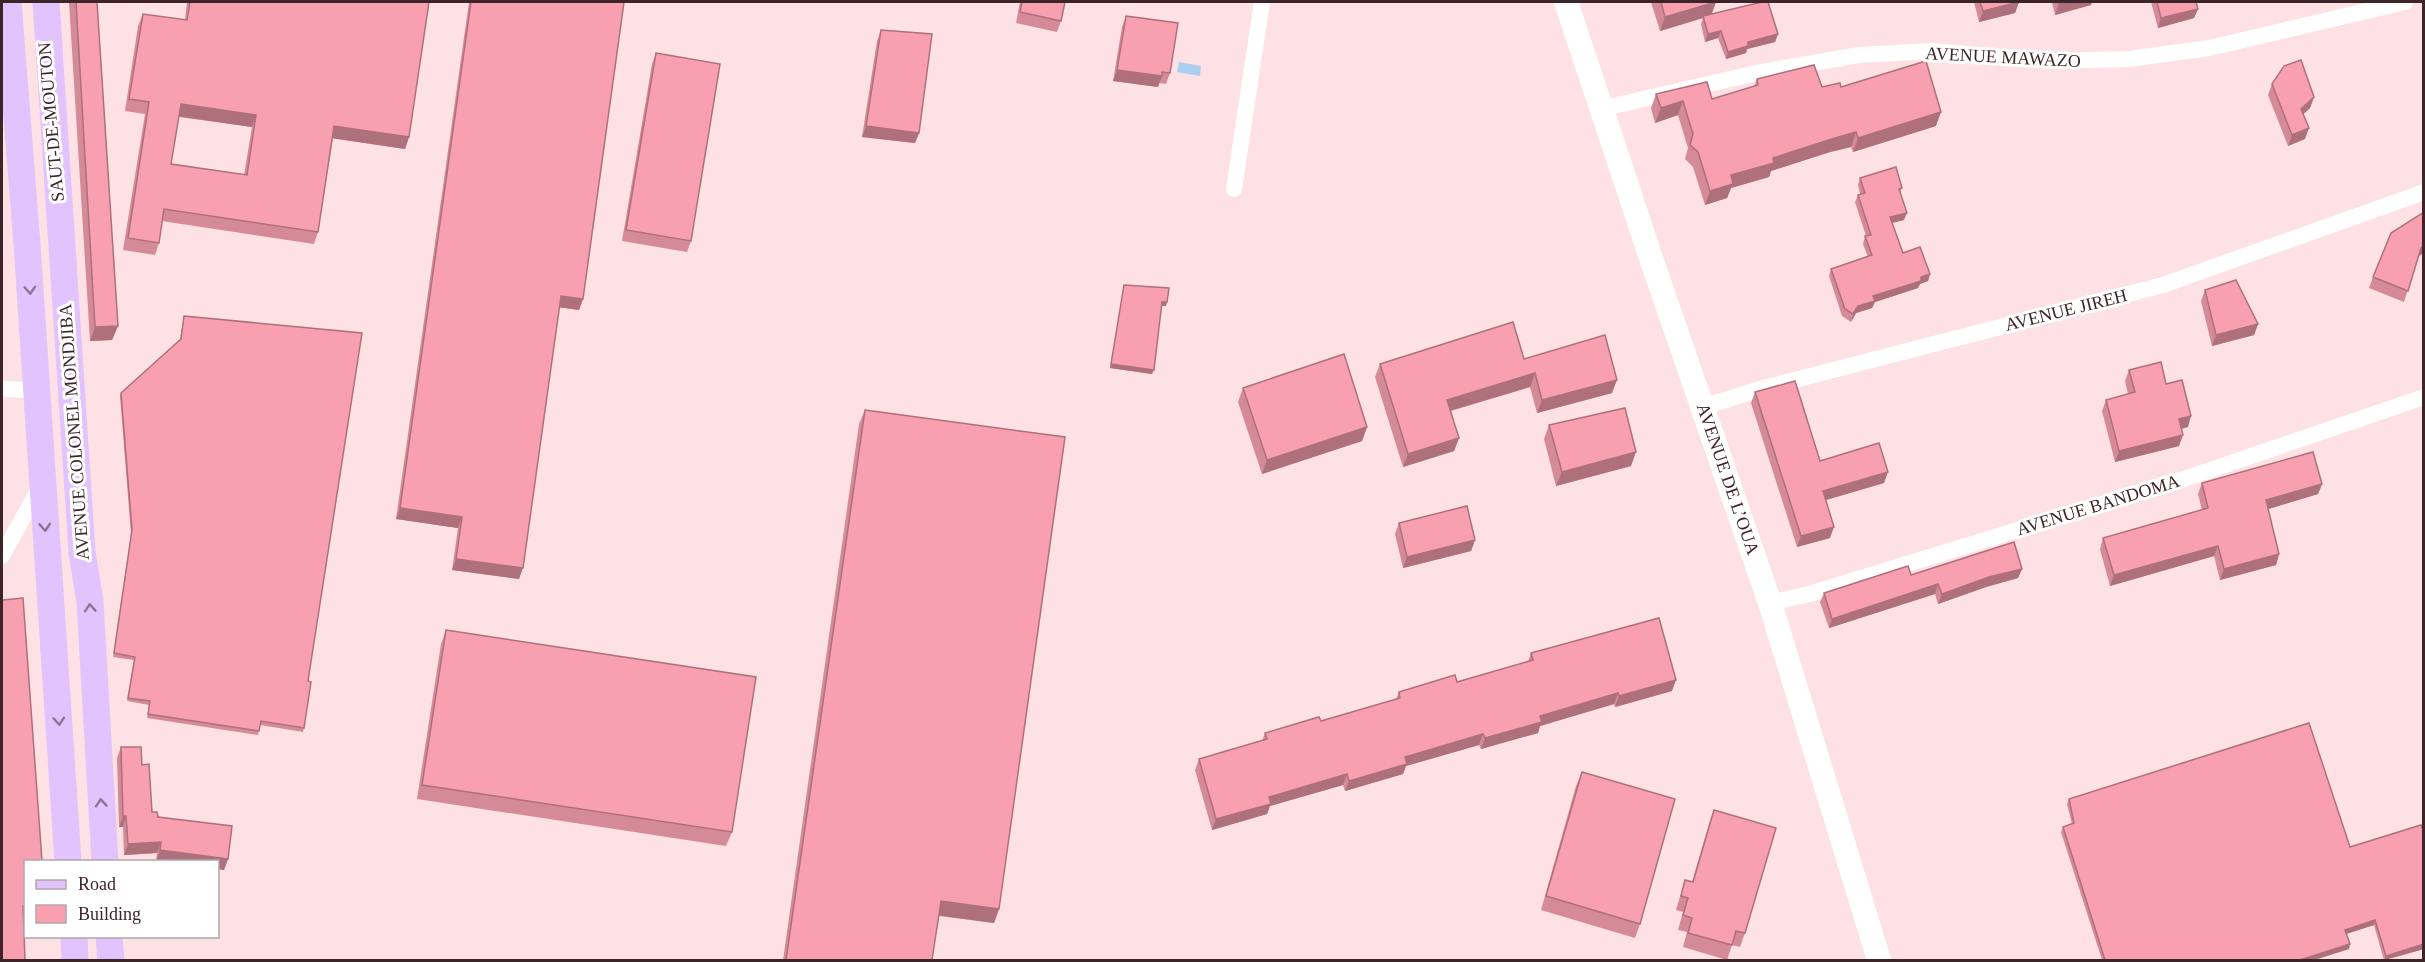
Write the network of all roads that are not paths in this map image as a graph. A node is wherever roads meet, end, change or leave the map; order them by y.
1 (10, 2) edge
2 (40, 2) edge
3 (46, 2) edge
4 (1262, 2) edge
5 (1566, 2) edge
6 (2405, 2) edge
7 (1600, 109) junction
8 (1234, 189) dead end
9 (2424, 192) edge
10 (61, 243) junction
11 (2, 389) edge
12 (36, 390) junction
13 (2424, 397) edge
14 (1703, 407) junction
15 (77, 482) junction
16 (42, 484) junction
17 (2, 556) edge
18 (1770, 603) junction
19 (69, 860) edge
20 (105, 860) edge
21 (74, 938) edge
22 (110, 938) edge
23 (75, 960) edge
24 (111, 960) edge
25 (1880, 960) edge

1 -> 12 main road, AVENUE COLONEL MONDJIBA
2 - 10 main road, SAUT-DE-MOUTON
3 - 10 main road, AVENUE COLONEL MONDJIBA
4 - 8 street
5 - 7 main road, AVENUE DE L’OUA
6 - 7 street, AVENUE MAWAZO
7 - 14 main road, AVENUE DE L’OUA
9 - 14 street, AVENUE JIREH
10 - 15 main road, AVENUE COLONEL MONDJIBA
11 - 12 street
12 - 16 main road, AVENUE COLONEL MONDJIBA
13 - 18 street, AVENUE BANDOMA
14 - 18 main road, AVENUE DE L’OUA
15 - 16 main road
20 -> 15 main road, AVENUE COLONEL MONDJIBA
16 - 17 street
16 -> 19 main road, AVENUE COLONEL MONDJIBA
18 - 25 main road, AVENUE DE L’OUA
21 - 23 main road
22 - 24 main road

